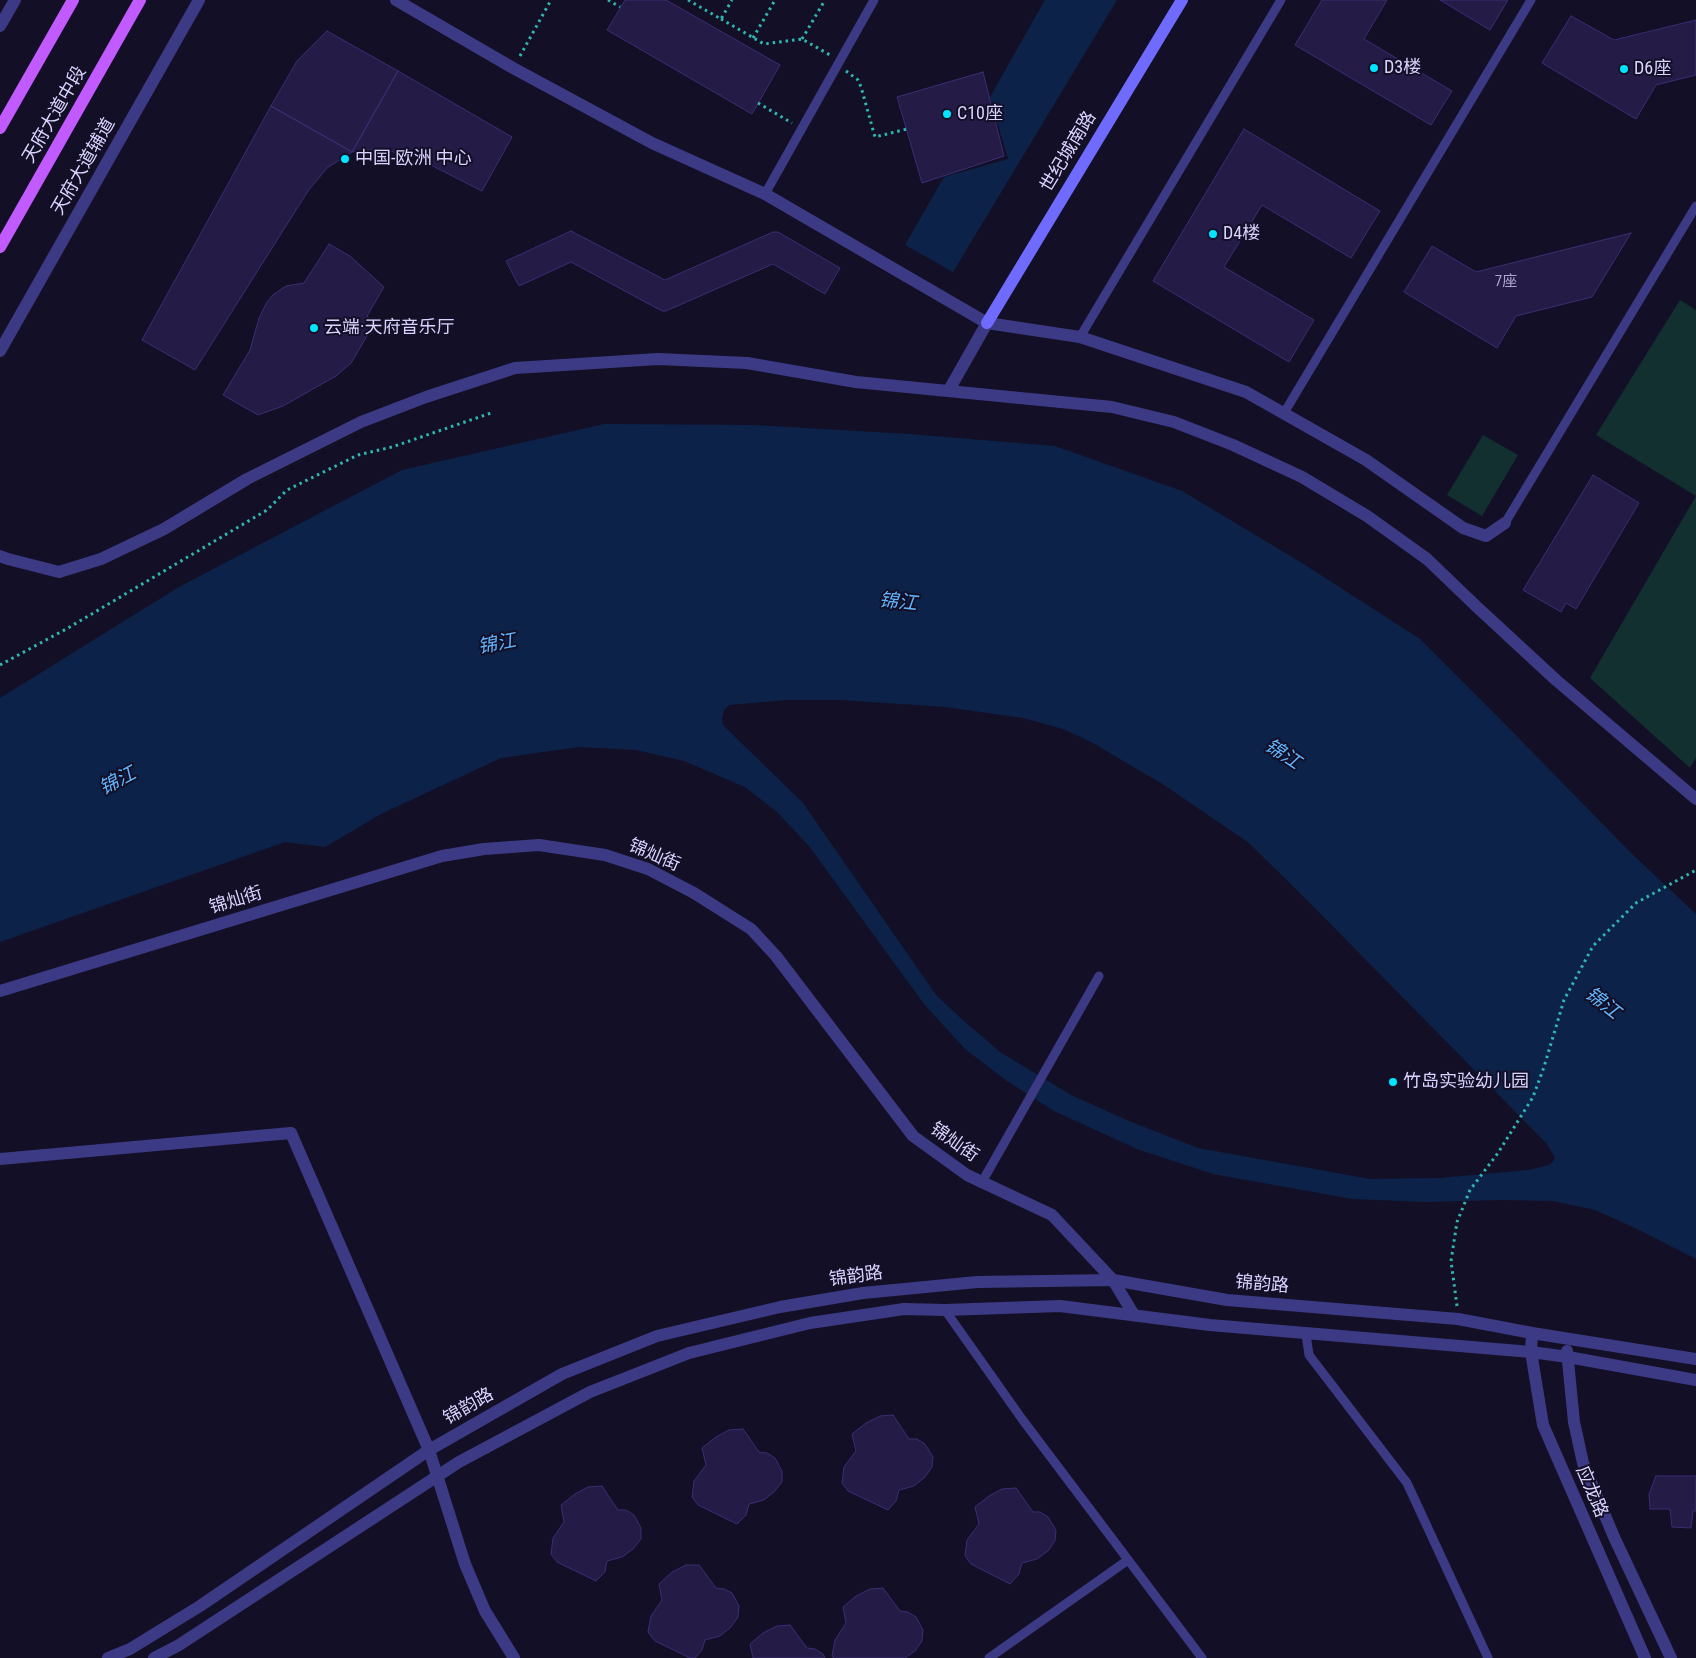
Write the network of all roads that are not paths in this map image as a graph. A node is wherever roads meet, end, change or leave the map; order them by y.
1 (15, 0) edge
2 (73, 0) edge
3 (140, 0) edge
4 (199, 0) edge
5 (396, 0) edge
6 (874, 0) edge
7 (1182, 0) edge
8 (1281, 0) edge
9 (1531, 0) edge
10 (0, 26) edge
11 (0, 128) edge
12 (765, 194) junction
13 (1696, 206) edge
14 (0, 247) edge
15 (987, 323) junction
16 (4, 333) edge
17 (1080, 337) junction
18 (0, 351) edge
19 (949, 390) junction
20 (1284, 413) junction
21 (1505, 523) joint
22 (0, 556) edge
23 (1696, 799) edge
24 (1098, 976) dead end
25 (0, 991) edge
26 (0, 1159) edge
27 (982, 1182) junction
28 (1113, 1280) junction
29 (945, 1310) junction
30 (1134, 1315) junction
31 (1532, 1333) junction
32 (1306, 1334) junction
33 (1566, 1338) junction
34 (1531, 1352) junction
35 (1568, 1357) junction
36 (1696, 1359) edge
37 (1696, 1380) edge
38 (430, 1450) junction
39 (438, 1476) junction
40 (1128, 1560) junction
41 (108, 1658) edge
42 (154, 1658) edge
43 (514, 1658) edge
44 (989, 1658) edge
45 (1202, 1658) edge
46 (1488, 1658) edge
47 (1645, 1658) edge
48 (1671, 1658) edge

1 - 10 street
2 - 11 main road
3 - 14 main road, 天府大道中段
4 - 16 street, 天府大道辅道
5 - 12 street
6 - 12 lane
7 - 15 main road, 世纪城南路
8 - 17 lane
9 - 20 lane
12 - 15 street
13 - 21 lane
15 - 17 street
15 - 19 street
16 - 18 street, 天府大道辅道
17 - 20 street
19 - 22 street
19 - 23 street
20 - 21 street
24 - 27 lane
25 - 27 street, 锦灿街
26 - 38 street
27 - 28 street, 锦灿街
28 - 30 street, 锦灿街
28 - 31 street, 锦韵路
28 - 38 street, 锦韵路
29 - 30 street
29 - 39 street
29 - 40 lane
30 - 32 street
31 - 33 street, 锦韵路
31 - 34 street, 应龙路
32 - 34 street
32 - 46 lane
33 - 35 street, 应龙路
33 - 36 street, 锦韵路
34 - 35 street
34 - 47 street, 应龙路
35 - 37 street
35 - 48 street, 应龙路
38 - 39 street
38 - 41 street, 锦韵路
39 - 42 street
39 - 43 street
40 - 44 lane
40 - 45 lane

